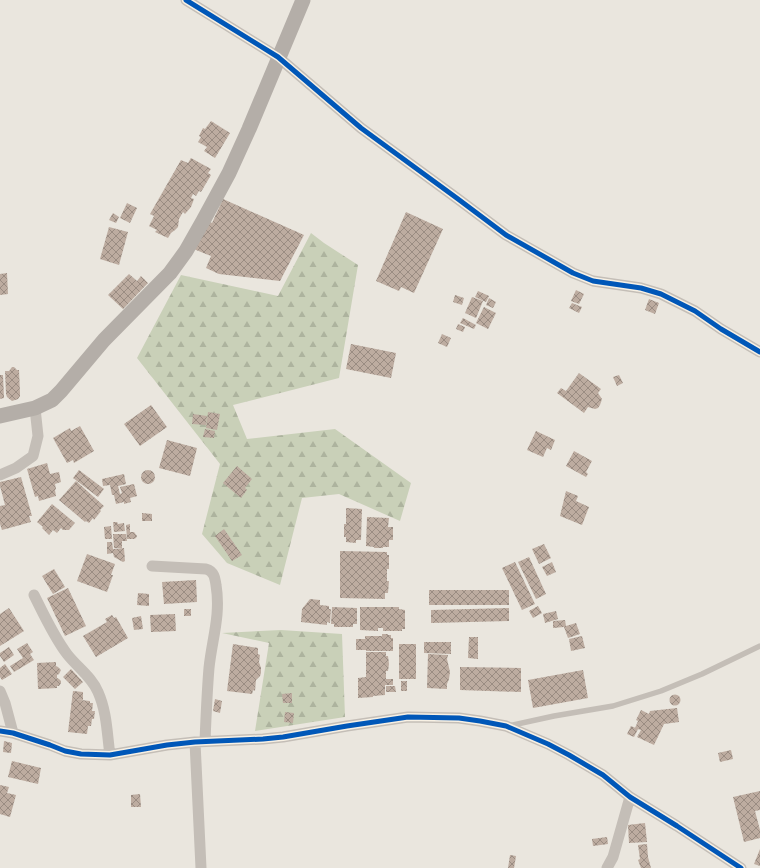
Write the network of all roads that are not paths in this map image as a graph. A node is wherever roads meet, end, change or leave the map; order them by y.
1 (186, 0) edge
2 (302, 0) edge
3 (278, 57) junction
4 (760, 352) edge
5 (35, 408) junction
6 (0, 416) edge
7 (0, 475) edge
8 (152, 566) dead end
9 (34, 595) dead end
10 (760, 646) edge
11 (0, 691) edge
12 (506, 726) junction
13 (0, 731) edge
14 (13, 733) junction
15 (200, 741) junction
16 (110, 755) junction
17 (630, 797) junction
18 (201, 868) edge
19 (607, 868) edge
20 (741, 868) edge

1 - 3 street
2 - 3 street
3 - 4 street
3 - 5 street
5 - 6 street
5 - 7 street
8 - 15 street
9 - 16 street
10 - 12 lane
11 - 14 street
12 - 15 street
12 - 17 street
13 - 14 street
14 - 16 street
15 - 16 street
15 - 18 street
17 - 19 street
17 - 20 street

